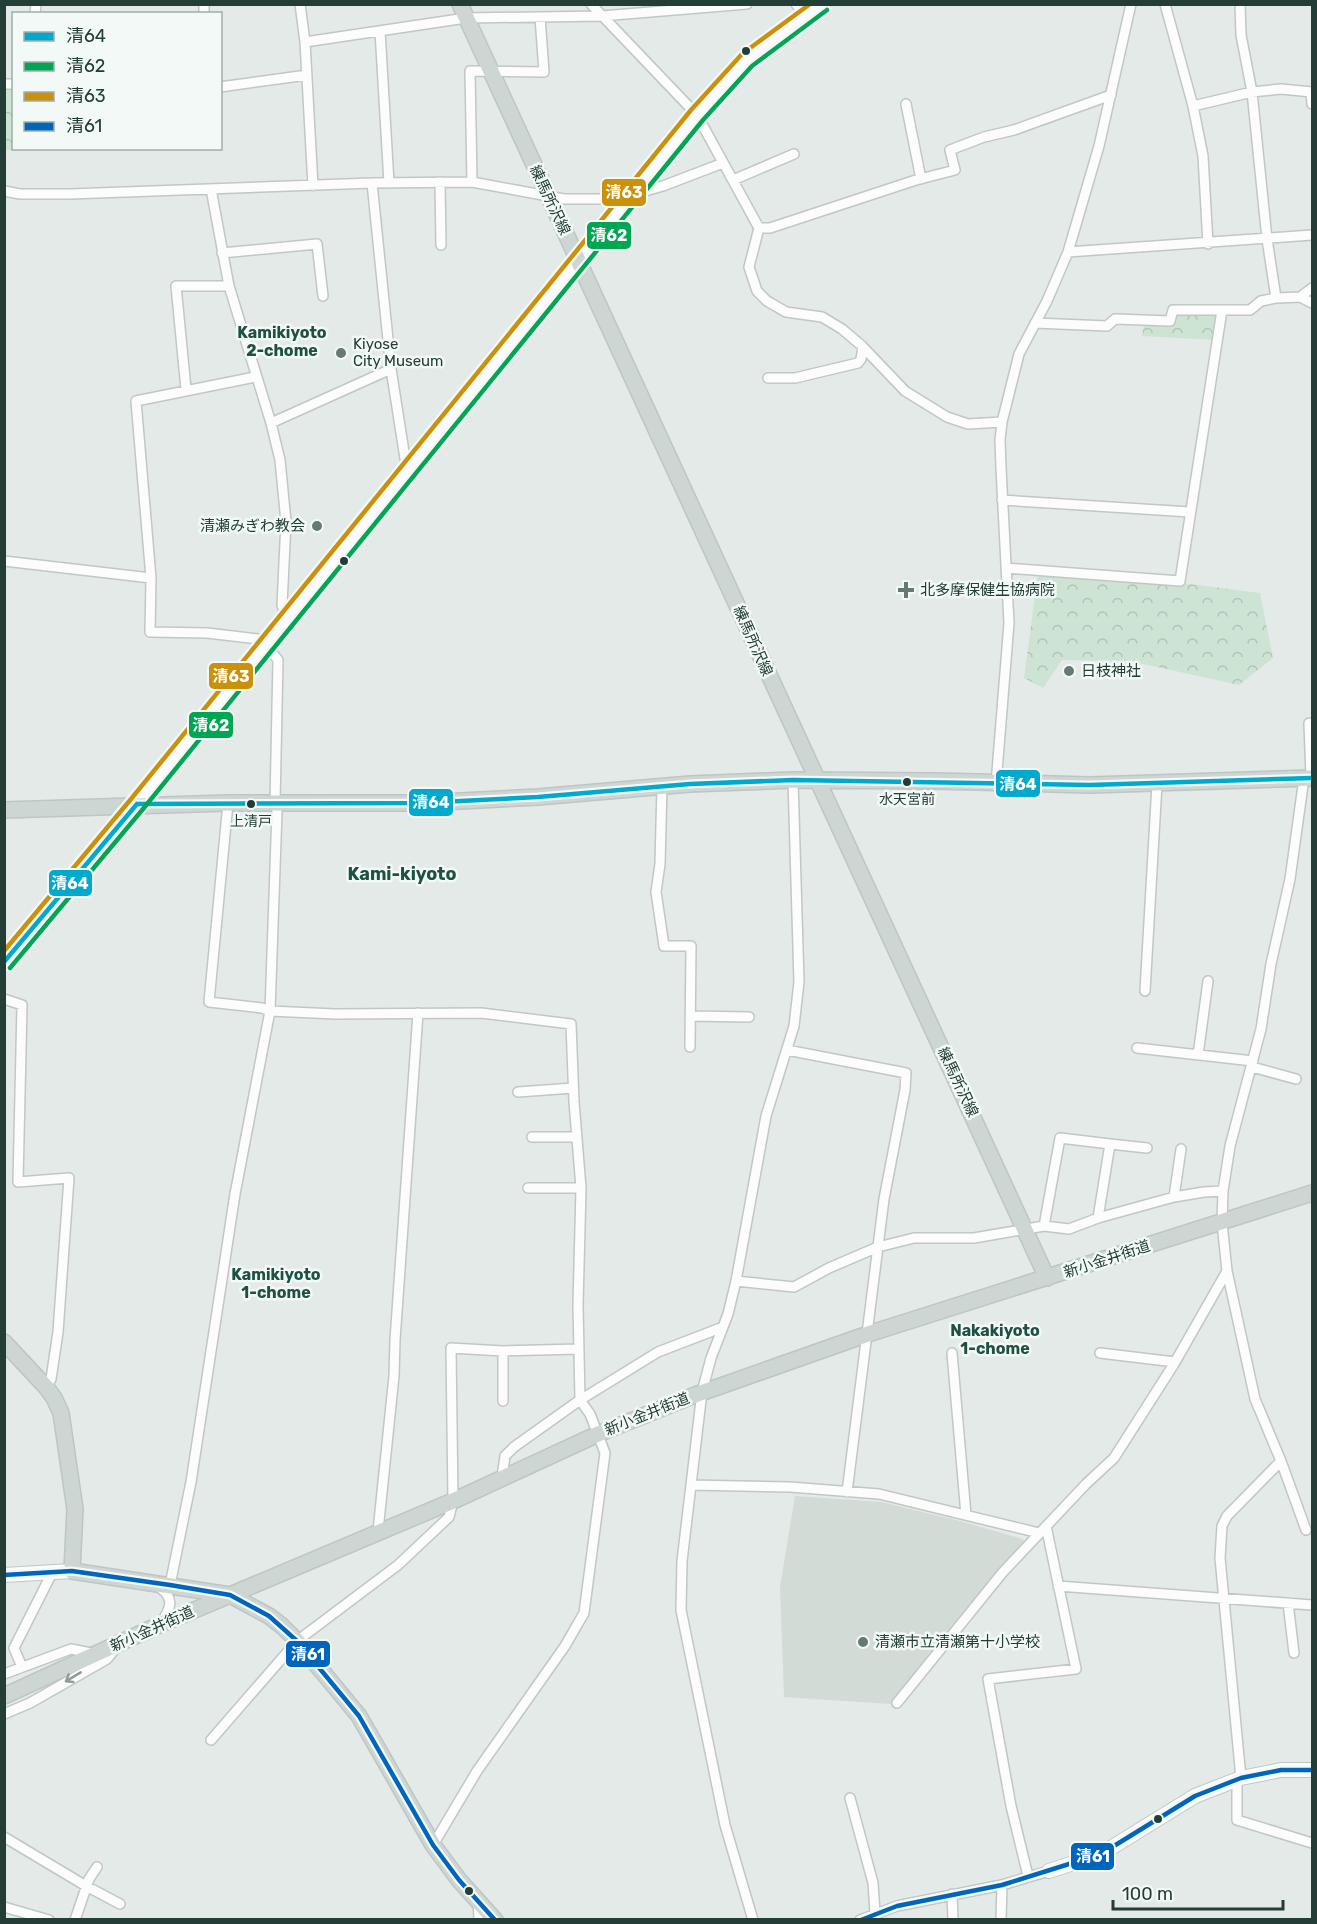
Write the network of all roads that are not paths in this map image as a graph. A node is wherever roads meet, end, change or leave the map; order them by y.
1 (300, 4) edge
2 (591, 4) edge
3 (747, 4) edge
4 (796, 4) edge
5 (823, 4) edge
6 (1131, 4) edge
7 (1165, 4) edge
8 (1240, 4) edge
9 (463, 11) edge
10 (602, 16) junction
11 (805, 16) junction
12 (540, 17) junction
13 (380, 31) junction
14 (305, 42) junction
15 (490, 71) junction
16 (307, 75) junction
17 (222, 87) edge
18 (1252, 92) junction
19 (1312, 92) edge
20 (1111, 95) junction
21 (906, 104) dead end
22 (1312, 104) edge
23 (1193, 106) junction
24 (696, 115) junction
25 (794, 154) dead end
26 (723, 163) junction
27 (921, 179) junction
28 (733, 180) junction
29 (440, 182) junction
30 (472, 182) junction
31 (372, 183) junction
32 (389, 183) junction
33 (313, 186) junction
34 (211, 189) junction
35 (4, 191) edge
36 (631, 195) junction
37 (548, 196) junction
38 (759, 228) junction
39 (1312, 235) edge
40 (1267, 239) junction
41 (1208, 244) junction
42 (441, 245) dead end
43 (1068, 252) junction
44 (222, 253) junction
45 (578, 260) junction
46 (229, 286) junction
47 (1312, 288) edge
48 (323, 296) dead end
49 (1300, 297) junction
50 (1276, 298) junction
51 (1312, 303) edge
52 (1222, 310) junction
53 (1035, 323) junction
54 (863, 347) junction
55 (391, 369) junction
56 (255, 377) junction
57 (768, 378) dead end
58 (186, 389) junction
59 (1002, 422) junction
60 (271, 423) junction
61 (408, 471) junction
62 (1002, 500) junction
63 (1190, 512) junction
64 (4, 561) edge
65 (1006, 568) junction
66 (151, 578) junction
67 (286, 620) junction
68 (266, 645) junction
69 (1310, 723) dead end
70 (1309, 778) edge
71 (793, 780) junction
72 (817, 780) junction
73 (996, 784) junction
74 (1157, 784) junction
75 (662, 786) junction
76 (228, 803) junction
77 (275, 803) junction
78 (137, 804) junction
79 (4, 810) edge
80 (4, 963) edge
81 (1208, 981) dead end
82 (1145, 991) dead end
83 (4, 999) edge
84 (270, 1011) junction
85 (418, 1013) junction
86 (690, 1016) junction
87 (748, 1017) dead end
88 (690, 1047) dead end
89 (1137, 1048) dead end
90 (787, 1050) junction
91 (1198, 1055) junction
92 (1252, 1064) junction
93 (1296, 1079) dead end
94 (573, 1088) junction
95 (518, 1092) dead end
96 (532, 1137) dead end
97 (577, 1137) junction
98 (1110, 1144) junction
99 (1147, 1148) dead end
100 (1181, 1149) dead end
101 (528, 1188) dead end
102 (581, 1188) junction
103 (1223, 1191) junction
104 (1312, 1193) edge
105 (1174, 1197) junction
106 (1098, 1218) junction
107 (1222, 1222) junction
108 (1044, 1226) junction
109 (1025, 1230) junction
110 (878, 1247) junction
111 (1227, 1270) junction
112 (1047, 1278) junction
113 (736, 1281) junction
114 (723, 1327) junction
115 (868, 1334) junction
116 (4, 1342) edge
117 (579, 1349) junction
118 (503, 1351) junction
119 (952, 1353) dead end
120 (1100, 1353) dead end
121 (1175, 1362) junction
122 (46, 1387) junction
123 (702, 1392) junction
124 (503, 1401) dead end
125 (580, 1401) junction
126 (598, 1434) junction
127 (1281, 1461) junction
128 (502, 1477) junction
129 (691, 1485) junction
130 (847, 1492) junction
131 (453, 1501) junction
132 (966, 1515) junction
133 (1042, 1530) junction
134 (1306, 1530) dead end
135 (378, 1531) junction
136 (53, 1571) junction
137 (72, 1571) junction
138 (4, 1575) edge
139 (148, 1582) junction
140 (170, 1585) junction
141 (1058, 1586) junction
142 (230, 1595) junction
143 (1224, 1598) junction
144 (1288, 1603) junction
145 (1312, 1605) edge
146 (159, 1625) junction
147 (297, 1641) junction
148 (120, 1644) junction
149 (1294, 1653) dead end
150 (96, 1654) junction
151 (21, 1667) junction
152 (4, 1674) edge
153 (4, 1695) edge
154 (897, 1702) dead end
155 (4, 1714) edge
156 (211, 1740) dead end
157 (1312, 1770) edge
158 (1239, 1778) junction
159 (850, 1798) dead end
160 (4, 1837) edge
161 (1312, 1843) edge
162 (433, 1845) junction
163 (97, 1867) dead end
164 (1048, 1871) joint
165 (1028, 1876) junction
166 (1002, 1885) junction
167 (86, 1886) junction
168 (952, 1894) junction
169 (478, 1902) junction
170 (120, 1904) dead end
171 (4, 1907) edge
172 (875, 1913) junction
173 (49, 1920) edge
174 (75, 1920) edge
175 (479, 1920) edge
176 (495, 1920) edge
177 (753, 1920) edge
178 (860, 1920) edge
179 (953, 1920) edge
180 (1001, 1920) edge

1 - 14 street
2 - 10 street
3 - 10 street
4 - 11 street
5 - 11 street
6 - 20 street
7 - 23 street
8 - 18 street
9 - 12 street
9 - 13 street
9 - 15 main road, 練馬所沢線
10 - 12 street
10 - 24 street
11 - 24 street
12 - 15 street
13 - 14 street
13 - 32 street
14 - 16 street
15 - 30 street
15 - 37 main road, 練馬所沢線
16 - 17 street
16 - 33 street
18 - 19 street
18 - 23 street
18 - 40 street
19 - 22 street
20 - 27 street
20 - 43 street
21 - 27 street
23 - 41 street
24 - 26 street
24 - 36 street
25 - 28 street
26 - 28 street
26 - 36 street
27 - 38 street
28 - 38 street
29 - 30 street
29 - 32 street
29 - 42 street
30 - 37 street
31 - 32 street
31 - 33 street
31 - 55 street
33 - 34 street
34 - 35 street
34 - 44 street
36 - 37 street
36 - 45 street
37 - 45 main road, 練馬所沢線
38 - 54 street
39 - 40 street
40 - 41 street
40 - 50 street
41 - 43 street
43 - 53 street
44 - 46 street
44 - 48 street
45 - 61 street
45 - 72 main road, 練馬所沢線
46 - 56 street
46 - 58 street
47 - 49 street
49 - 50 street
49 - 51 street
50 - 52 street
52 - 53 street
52 - 63 street
53 - 59 street
54 - 57 street
54 - 59 street
55 - 60 street
55 - 61 street
56 - 58 street
56 - 60 street
58 - 66 street
59 - 62 street
60 - 67 street
61 - 67 street
62 - 63 street
62 - 65 street
63 - 65 street
64 - 66 street
65 - 73 street
66 - 68 street
67 - 68 street
68 - 77 street
68 - 78 street
69 - 70 street
70 - 74 main road
70 - 92 street
71 - 72 main road
71 - 75 main road
71 - 90 street
72 - 73 main road
72 - 109 main road, 練馬所沢線
73 - 74 main road
74 - 82 street
75 - 77 main road
75 - 86 street
76 - 77 main road
76 - 78 main road
76 - 84 street
77 - 84 street
78 - 79 main road
78 - 80 street
81 - 91 street
83 - 122 street
84 - 85 street
84 - 140 street
85 - 94 street
85 - 135 street
86 - 87 street
86 - 88 street
89 - 91 street
90 - 110 street
90 - 113 street
91 - 92 street
92 - 93 street
92 - 103 street
94 - 95 street
94 - 97 street
96 - 97 street
97 - 102 street
98 - 99 street
98 - 106 street
98 - 108 street
100 - 105 street
101 - 102 street
102 - 117 street
103 - 105 street
103 - 107 street
104 - 107 main road, 新小金井街道
105 - 106 street
106 - 108 street
107 - 111 street
107 - 112 main road, 新小金井街道
108 - 109 street
109 - 110 street
109 - 112 main road, 練馬所沢線
110 - 113 street
110 - 115 street
111 - 121 street
111 - 127 street
112 - 115 main road, 新小金井街道
113 - 114 street
114 - 123 street
114 - 125 street
115 - 123 main road, 新小金井街道
115 - 130 street
116 - 122 main road
117 - 118 street
117 - 125 street
118 - 124 street
118 - 131 street
119 - 132 street
120 - 121 street
121 - 133 street
122 - 137 main road
123 - 126 main road, 新小金井街道
123 - 129 street
125 - 126 street
125 - 128 street
126 - 128 main road, 新小金井街道
126 - 162 street
127 - 134 street
127 - 143 street
128 - 131 main road, 新小金井街道
129 - 130 street
129 - 177 street
130 - 132 street
131 - 135 main road, 新小金井街道
131 - 147 street
132 - 133 street
133 - 141 street
133 - 154 street
135 - 142 main road, 新小金井街道
136 - 137 street
136 - 138 street
136 - 151 street
137 - 139 main road
139 - 140 main road
139 - 146 street
140 - 142 main road
141 - 143 street
141 - 165 street
142 - 146 main road, 新小金井街道
142 - 147 main road
143 - 144 street
143 - 158 street
144 - 145 street
144 - 149 street
146 - 148 main road, 新小金井街道
147 - 156 street
147 - 162 main road
148 - 150 main road, 新小金井街道
148 -> 155 street
150 - 151 street
150 - 153 main road, 新小金井街道
151 - 152 street
157 - 158 street
158 - 161 street
158 - 164 street
159 - 172 street
160 - 167 street
162 - 169 main road
163 - 167 street
164 - 165 street
165 - 166 street
166 - 168 street
166 - 180 street
167 - 170 street
167 - 174 street
168 - 172 street
168 - 179 street
169 - 175 street
169 - 176 main road
171 - 173 street
172 - 178 street

